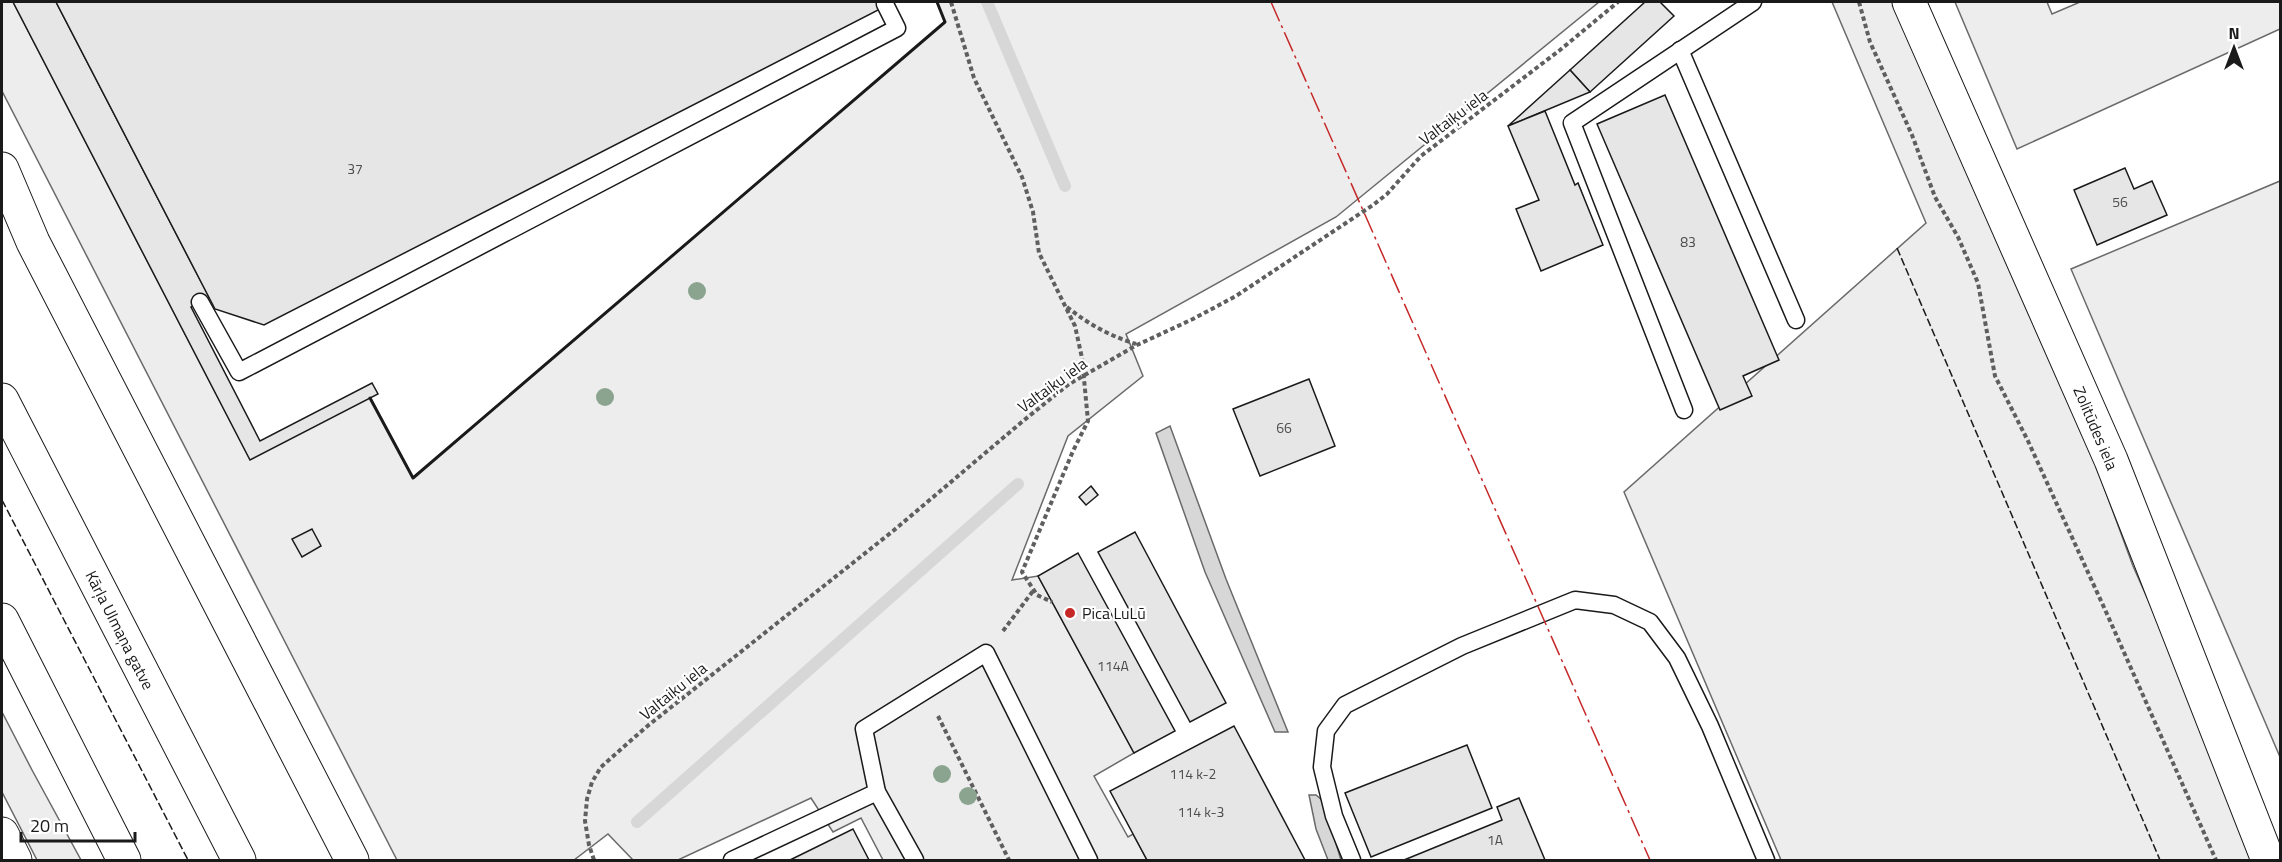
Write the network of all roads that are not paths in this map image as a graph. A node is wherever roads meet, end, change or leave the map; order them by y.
1 (1753, 2) edge
2 (1909, 2) edge
3 (885, 4) dead end
4 (1680, 50) junction
5 (2, 169) edge
6 (200, 302) dead end
7 (1796, 320) dead end
8 (2, 400) edge
9 (1684, 410) dead end
10 (2, 621) edge
11 (877, 792) junction
12 (2, 834) edge
13 (15, 861) edge
14 (124, 861) edge
15 (239, 861) edge
16 (352, 861) edge
17 (732, 861) edge
18 (915, 861) edge
19 (1089, 861) edge
20 (1352, 861) edge
21 (1766, 861) edge
22 (2268, 861) edge

1 - 4 lane
2 - 22 main road, Zolitūdes iela
3 - 6 lane
4 - 7 lane
4 - 9 lane
5 - 16 main road
8 - 15 main road, Kārļa Ulmaņa gatve
10 - 14 main road
11 - 17 lane
11 - 18 lane
11 - 19 lane
12 - 13 main road
20 - 21 lane

